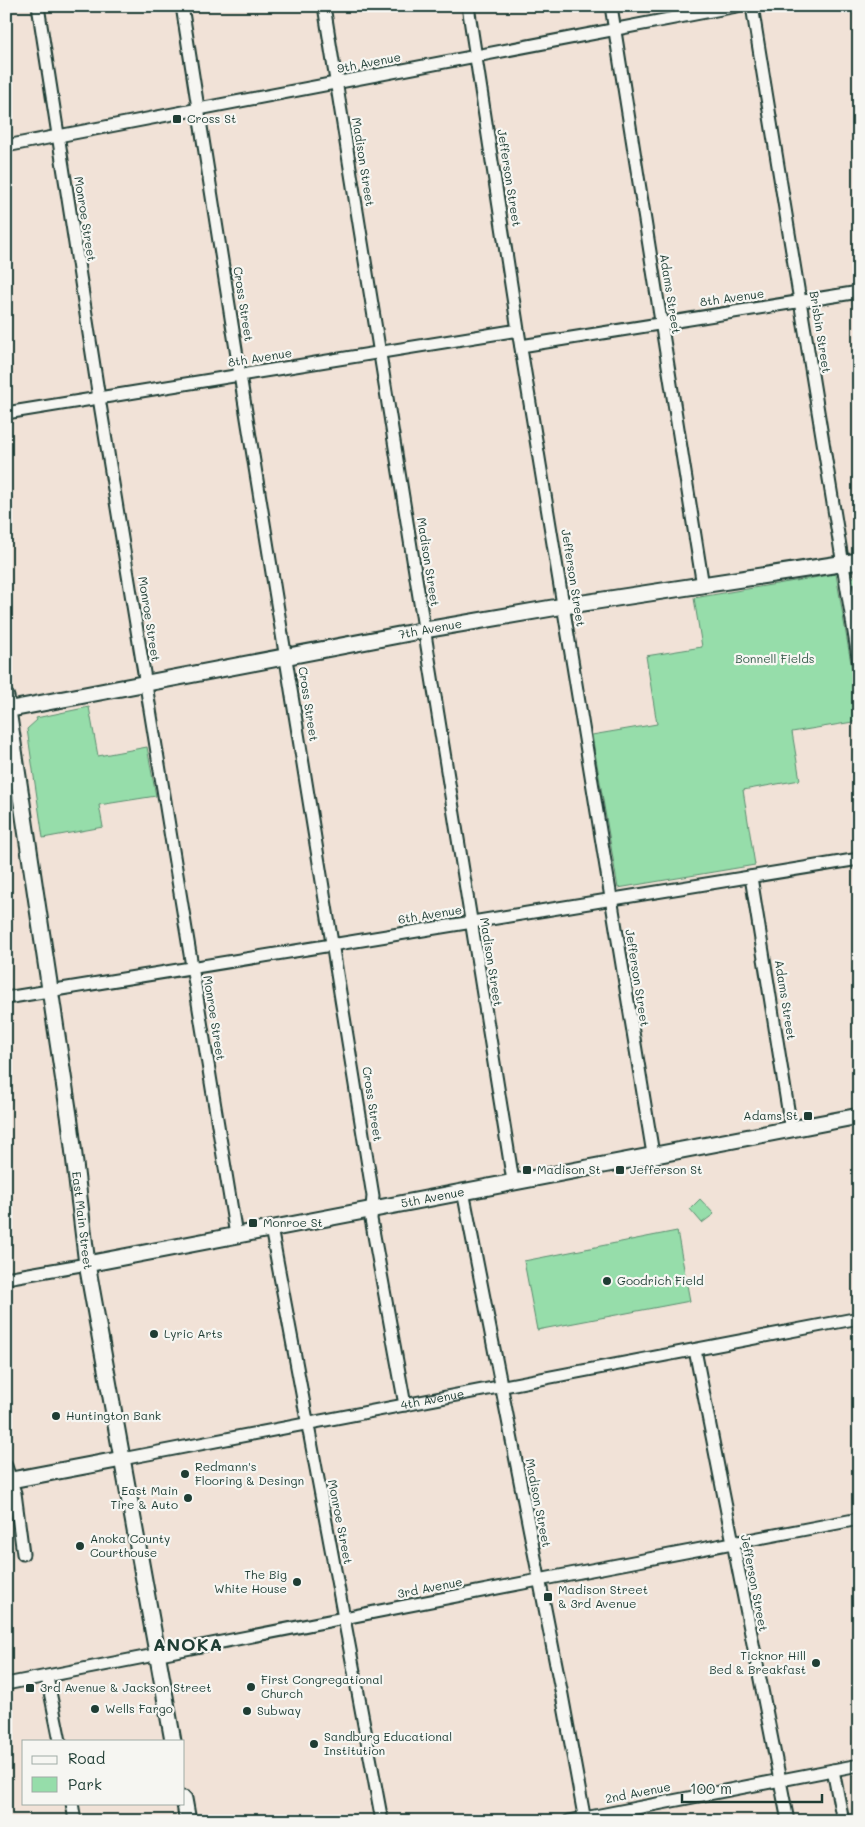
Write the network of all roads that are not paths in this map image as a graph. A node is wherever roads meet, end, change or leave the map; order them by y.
1 (38, 6) edge
2 (182, 6) edge
3 (324, 6) edge
4 (468, 6) edge
5 (611, 6) edge
6 (737, 6) edge
7 (752, 6) edge
8 (615, 30) junction
9 (476, 56) junction
10 (336, 83) junction
11 (199, 109) junction
12 (58, 136) junction
13 (6, 146) edge
14 (859, 292) edge
15 (800, 301) junction
16 (661, 322) junction
17 (518, 330) junction
18 (521, 346) junction
19 (379, 353) junction
20 (240, 376) junction
21 (99, 398) junction
22 (6, 413) edge
23 (859, 561) edge
24 (842, 564) junction
25 (703, 586) junction
26 (564, 606) junction
27 (425, 630) junction
28 (286, 657) junction
29 (859, 663) edge
30 (146, 684) junction
31 (7, 705) edge
32 (859, 859) edge
33 (751, 877) junction
34 (610, 901) junction
35 (471, 923) junction
36 (333, 945) junction
37 (192, 969) junction
38 (51, 991) junction
39 (6, 998) edge
40 (859, 1116) edge
41 (791, 1128) junction
42 (653, 1154) junction
43 (513, 1181) junction
44 (463, 1192) junction
45 (371, 1209) junction
46 (271, 1228) junction
47 (236, 1235) junction
48 (87, 1264) junction
49 (6, 1278) edge
50 (859, 1318) edge
51 (696, 1350) junction
52 (500, 1387) junction
53 (405, 1405) junction
54 (308, 1424) junction
55 (122, 1459) junction
56 (8, 1476) edge
57 (859, 1519) edge
58 (732, 1542) junction
59 (23, 1554) dead end
60 (539, 1580) junction
61 (344, 1619) junction
62 (157, 1655) junction
63 (47, 1677) junction
64 (6, 1684) edge
65 (60, 1740) edge
66 (173, 1740) edge
67 (859, 1765) edge
68 (833, 1770) junction
69 (780, 1780) junction
70 (72, 1804) edge
71 (185, 1804) edge
72 (585, 1819) edge
73 (75, 1821) edge
74 (188, 1821) edge
75 (382, 1821) edge
76 (570, 1821) edge
77 (788, 1821) edge
78 (843, 1821) edge

1 - 12 street, Monroe Street
2 - 11 street, Cross Street
3 - 10 street, Madison Street
4 - 9 street, Jefferson Street
5 - 8 street, Adams Street
6 - 8 street, 9th Avenue
7 - 15 street, Brisbin Street
8 - 9 street, 9th Avenue
8 - 16 street, Adams Street
9 - 10 street, 9th Avenue
9 - 17 street, Jefferson Street
10 - 11 street, 9th Avenue
10 - 19 street, Madison Street
11 - 12 street, 9th Avenue
11 - 20 street, Cross Street
12 - 13 street, 9th Avenue
12 - 21 street, Monroe Street
14 - 15 street, 8th Avenue
15 - 16 street, 8th Avenue
15 - 24 street, Brisbin Street
16 - 18 street, 8th Avenue
16 - 25 street, Adams Street
17 - 18 street, Jefferson Street
17 - 19 street, 8th Avenue
18 - 26 street, Jefferson Street
19 - 20 street, 8th Avenue
19 - 27 street, Madison Street
20 - 21 street, 8th Avenue
20 - 28 street, Cross Street
21 - 22 street, 8th Avenue
21 - 30 street, Monroe Street
23 - 24 main road, 7th Avenue
24 - 25 main road, 7th Avenue
24 - 29 street, Brisbin Street
25 - 26 main road, 7th Avenue
26 - 27 main road, 7th Avenue
26 - 34 street, Jefferson Street
27 - 28 main road, 7th Avenue
27 - 35 street, Madison Street
28 - 30 main road, 7th Avenue
28 - 36 street, Cross Street
30 - 31 main road, 7th Avenue
30 - 37 street, Monroe Street
31 - 38 main road, East Main Street
32 - 33 street, 6th Avenue
33 - 34 street, 6th Avenue
33 - 41 street, Adams Street
34 - 35 street, 6th Avenue
34 - 42 street, Jefferson Street
35 - 36 street, 6th Avenue
35 - 43 street, Madison Street
36 - 37 street, 6th Avenue
36 - 45 street, Cross Street
37 - 38 street, 6th Avenue
37 - 47 street, Monroe Street
38 - 39 street, 6th Avenue
38 - 48 main road, East Main Street
40 - 41 main road, 5th Avenue
41 - 42 main road, 5th Avenue
42 - 43 main road, 5th Avenue
43 - 44 main road, 5th Avenue
44 - 45 main road, 5th Avenue
44 - 52 street, Madison Street
45 - 46 main road, 5th Avenue
45 - 53 street, Cross Street
46 - 47 main road, 5th Avenue
46 - 54 street, Monroe Street
47 - 48 main road, 5th Avenue
48 - 49 street, 5th Avenue
48 - 55 main road, East Main Street
50 - 51 street, 4th Avenue
51 - 52 street, 4th Avenue
51 - 58 street, Jefferson Street
52 - 53 street, 4th Avenue
52 - 60 street, Madison Street
53 - 54 street, 4th Avenue
54 - 55 street, 4th Avenue
54 - 61 street, Monroe Street
55 - 56 main road, 4th Avenue
55 - 62 main road, East Main Street
56 - 59 street
57 - 58 street, 3rd Avenue
58 - 60 street, 3rd Avenue
58 - 69 street, Jefferson Street
60 - 61 street, 3rd Avenue
60 - 72 street, Madison Street
61 - 62 street, 3rd Avenue
61 - 75 street, Monroe Street
62 - 63 street, 3rd Avenue
62 - 66 main road, East Main Street
63 - 64 street, 3rd Avenue
63 - 65 street
67 - 68 street, 2nd Avenue
68 - 69 street, 2nd Avenue
68 - 78 street
69 - 72 street, 2nd Avenue
69 - 77 street, Jefferson Street
70 - 73 street
71 - 74 main road
72 - 76 street, 2nd Avenue

